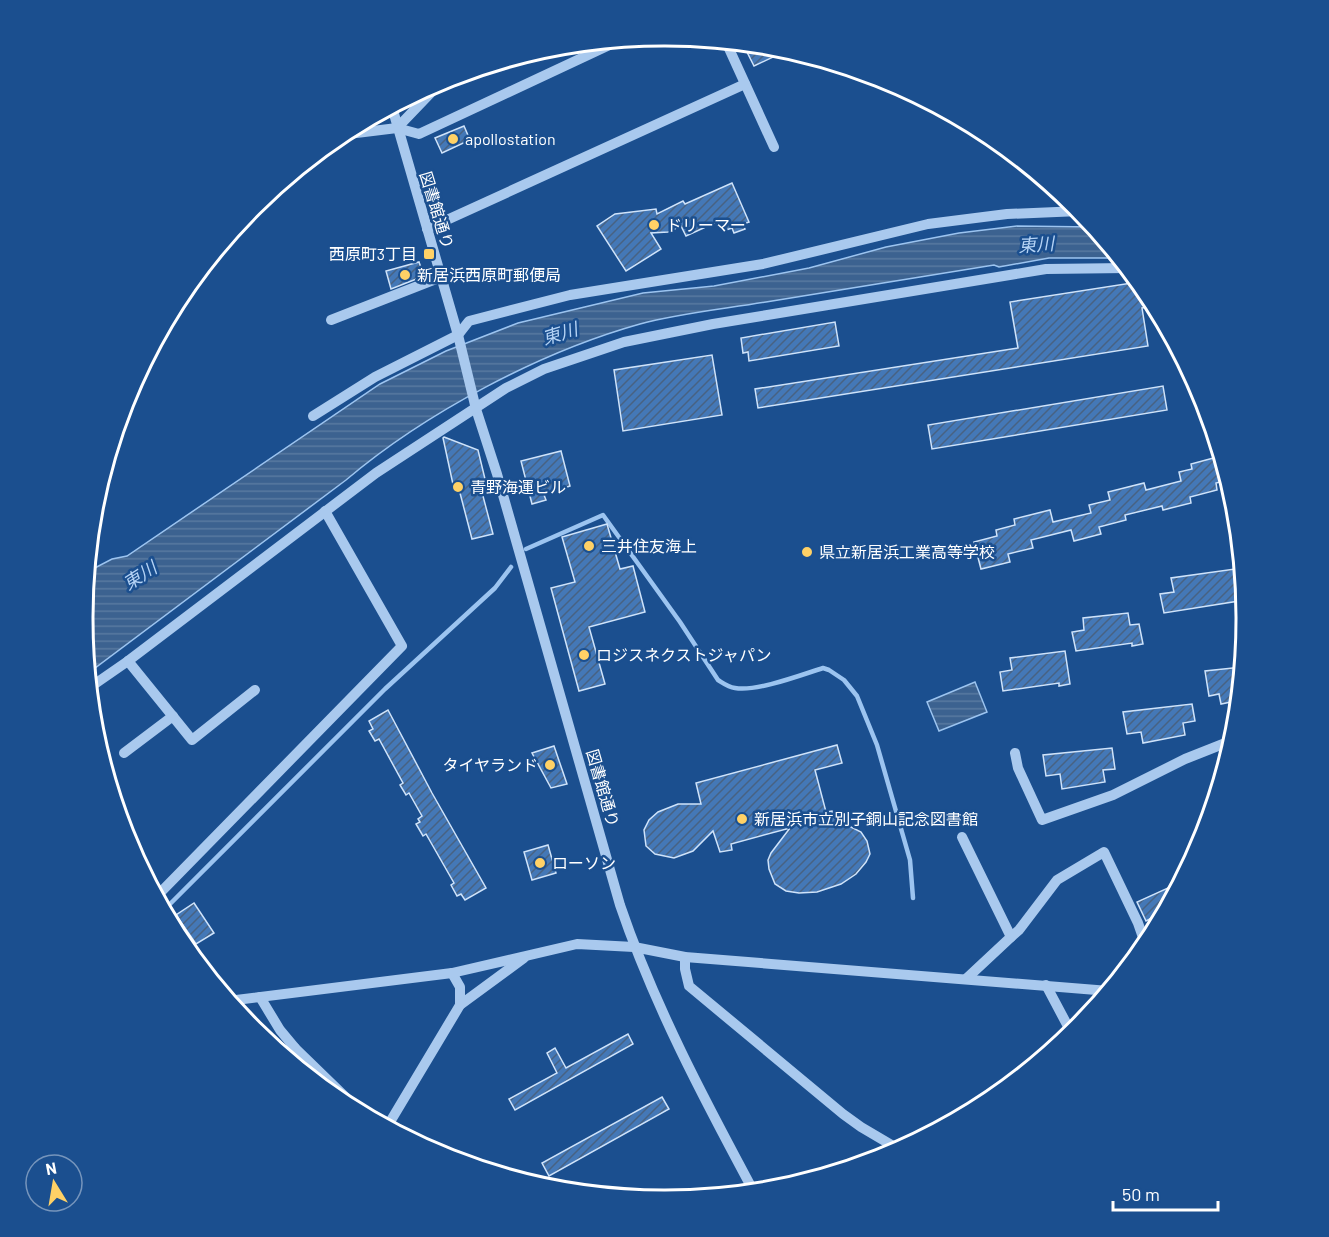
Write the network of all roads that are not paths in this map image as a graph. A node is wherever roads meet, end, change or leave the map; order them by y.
1 (598, 50) edge
2 (730, 50) edge
3 (745, 84) junction
4 (425, 99) edge
5 (394, 115) edge
6 (397, 128) junction
7 (364, 132) edge
8 (774, 147) dead end
9 (1066, 212) edge
10 (427, 229) junction
11 (1117, 268) edge
12 (441, 277) junction
13 (331, 320) dead end
14 (458, 335) junction
15 (476, 409) junction
16 (313, 416) dead end
17 (325, 511) junction
18 (128, 661) junction
19 (96, 683) edge
20 (255, 690) dead end
21 (173, 716) junction
22 (1223, 744) edge
23 (124, 753) dead end
24 (1015, 753) dead end
25 (962, 837) dead end
26 (162, 891) edge
27 (1142, 933) edge
28 (1011, 937) junction
29 (634, 947) junction
30 (528, 955) junction
31 (685, 957) junction
32 (452, 973) junction
33 (966, 979) junction
34 (1046, 985) junction
35 (1100, 990) edge
36 (260, 997) junction
37 (238, 1000) edge
38 (460, 1005) junction
39 (1067, 1025) edge
40 (295, 1048) junction
41 (288, 1050) edge
42 (330, 1082) edge
43 (391, 1121) edge
44 (890, 1144) edge
45 (750, 1184) edge

1 - 6 street
2 - 3 street
3 - 8 street
3 - 10 street
4 - 6 street
5 - 6 street, 図書館通り
6 - 7 street
6 - 10 street, 図書館通り
9 - 14 street
10 - 12 street, 図書館通り
11 - 15 street
12 - 13 street
12 - 14 street, 図書館通り
14 - 15 street, 図書館通り
14 - 16 street
15 - 17 street
15 - 29 street, 図書館通り
17 - 18 street
17 - 26 street
18 - 19 street
18 - 21 street
20 - 21 street
21 - 23 street
22 - 24 street
25 - 28 street
27 - 28 street
28 - 33 street
29 - 30 street
29 - 31 street
29 - 45 street, 図書館通り
30 - 32 street
30 - 38 street
31 - 33 street
31 - 44 street
32 - 36 street
32 - 38 street
33 - 34 street
34 - 35 street
34 - 39 street
36 - 37 street
36 - 40 street
38 - 43 street
40 - 41 street
40 - 42 street

